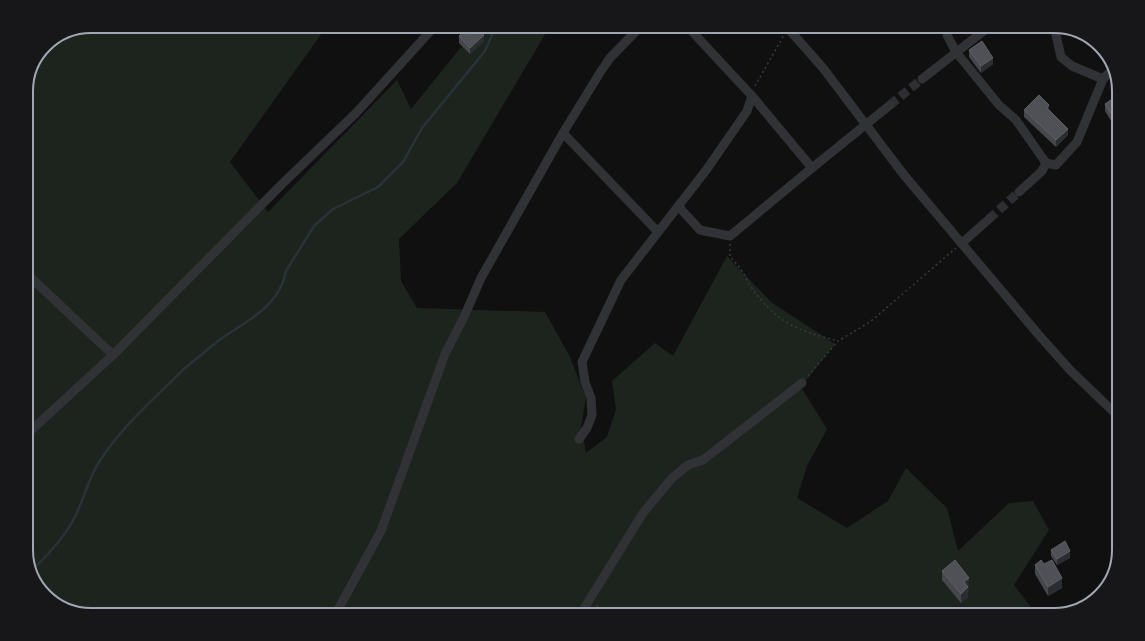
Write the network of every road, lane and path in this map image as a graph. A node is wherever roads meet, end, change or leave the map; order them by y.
1 (429, 33) edge
2 (634, 33) edge
3 (693, 33) edge
4 (784, 33) edge
5 (792, 33) edge
6 (947, 33) edge
7 (981, 33) edge
8 (1056, 33) edge
9 (956, 52) junction
10 (1109, 73) edge
11 (922, 79) tunnel mouth
12 (1103, 79) junction
13 (752, 96) junction
14 (890, 105) tunnel mouth
15 (864, 125) junction
16 (563, 133) junction
17 (1046, 163) junction
18 (812, 168) junction
19 (1019, 192) tunnel mouth
20 (678, 206) junction
21 (989, 220) tunnel mouth
22 (658, 232) junction
23 (730, 236) junction
24 (962, 243) junction
25 (33, 280) edge
26 (838, 341) junction
27 (113, 355) junction
28 (802, 384) joint
29 (1112, 410) edge
30 (33, 429) edge
31 (579, 439) dead end
32 (339, 608) edge
33 (584, 608) edge

1 - 27 street
2 - 16 street
3 - 13 street
4 - 13 path
5 - 15 street
6 - 9 street
7 - 9 street
8 - 12 street
9 - 11 street
9 - 17 street
10 - 12 street
12 - 17 street
13 - 18 street
13 - 20 street
14 - 15 street
15 - 18 street
15 - 24 street
16 - 22 street
16 - 32 street
17 - 19 street
18 - 23 street
20 - 22 street
20 - 23 street
21 - 24 street
22 - 31 street
23 - 26 path
24 - 26 path
24 - 29 street
25 - 27 street
26 - 28 path
27 - 30 street
28 - 33 street

